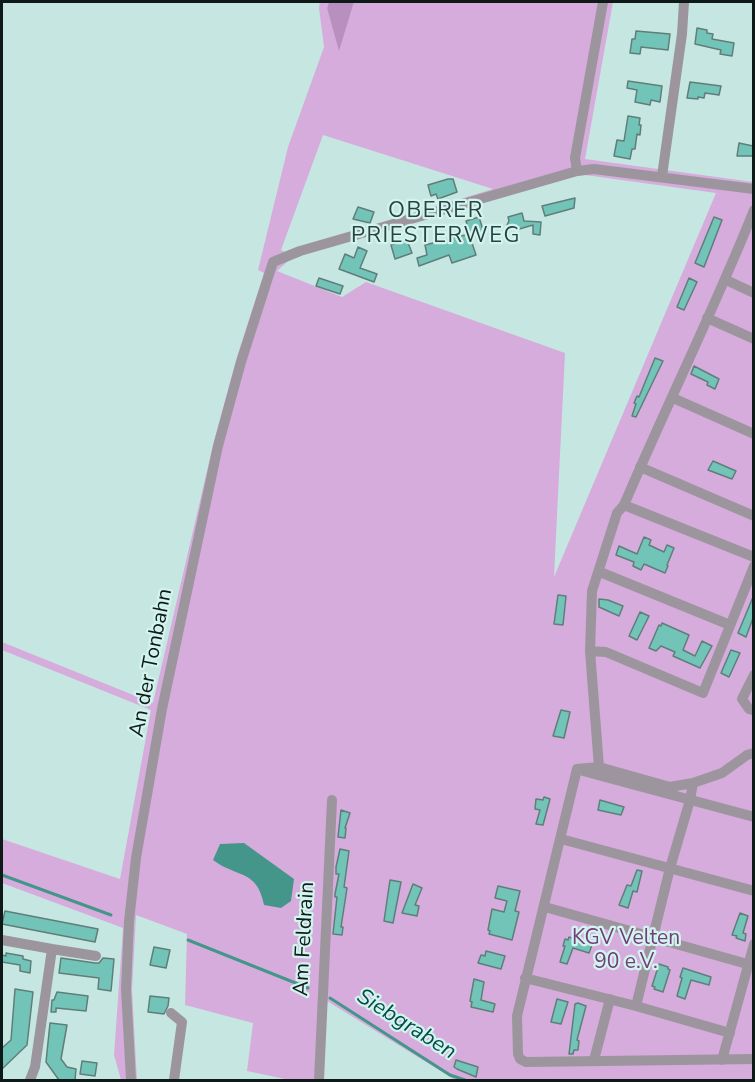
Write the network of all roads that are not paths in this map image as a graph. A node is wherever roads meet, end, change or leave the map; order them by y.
1 (603, 2) edge
2 (684, 2) edge
3 (577, 171) junction
4 (662, 176) junction
5 (753, 189) edge
6 (753, 210) edge
7 (726, 280) junction
8 (753, 293) edge
9 (707, 318) junction
10 (753, 339) edge
11 (672, 398) junction
12 (753, 434) edge
13 (640, 467) junction
14 (624, 505) junction
15 (753, 516) edge
16 (753, 557) edge
17 (753, 566) edge
18 (600, 572) junction
19 (730, 625) junction
20 (590, 651) junction
21 (753, 675) edge
22 (753, 710) edge
23 (753, 753) edge
24 (598, 767) junction
25 (577, 769) junction
26 (693, 783) junction
27 (332, 800) dead end
28 (690, 800) junction
29 (753, 816) edge
30 (561, 839) junction
31 (670, 868) junction
32 (753, 891) edge
33 (545, 907) junction
34 (653, 937) junction
35 (2, 940) edge
36 (753, 944) edge
37 (52, 949) junction
38 (96, 956) dead end
39 (751, 965) edge
40 (525, 978) junction
41 (610, 999) junction
42 (636, 1006) junction
43 (171, 1013) dead end
44 (729, 1033) junction
45 (753, 1059) edge
46 (594, 1060) junction
47 (722, 1060) junction
48 (30, 1080) edge
49 (131, 1080) edge
50 (174, 1080) edge
51 (319, 1080) edge

1 - 3 street
2 - 4 street
3 - 4 street
3 - 49 street, An der Tonbahn
4 - 5 street
6 - 7 street
7 - 8 street
7 - 9 street
9 - 10 street
9 - 11 street
11 - 12 street
11 - 13 street
13 - 14 street
13 - 15 street
14 - 16 street
14 - 18 street
17 - 19 street
18 - 19 street
18 - 20 street
19 - 20 street
20 - 24 street
21 - 22 street
23 - 26 street
24 - 25 street
24 - 26 street
25 - 28 street
25 - 30 street
26 - 28 street
27 - 51 street, Am Feldrain
28 - 29 street
28 - 31 street
30 - 31 street
30 - 33 street
31 - 32 street
31 - 34 street
33 - 34 street
33 - 40 street
34 - 39 street
34 - 42 street
35 - 37 street
36 - 39 street
37 - 38 street
37 - 48 street
39 - 44 street
40 - 41 street
40 - 46 street
41 - 42 street
41 - 46 street
42 - 44 street
43 - 50 street
44 - 47 street
45 - 47 street
46 - 47 street

